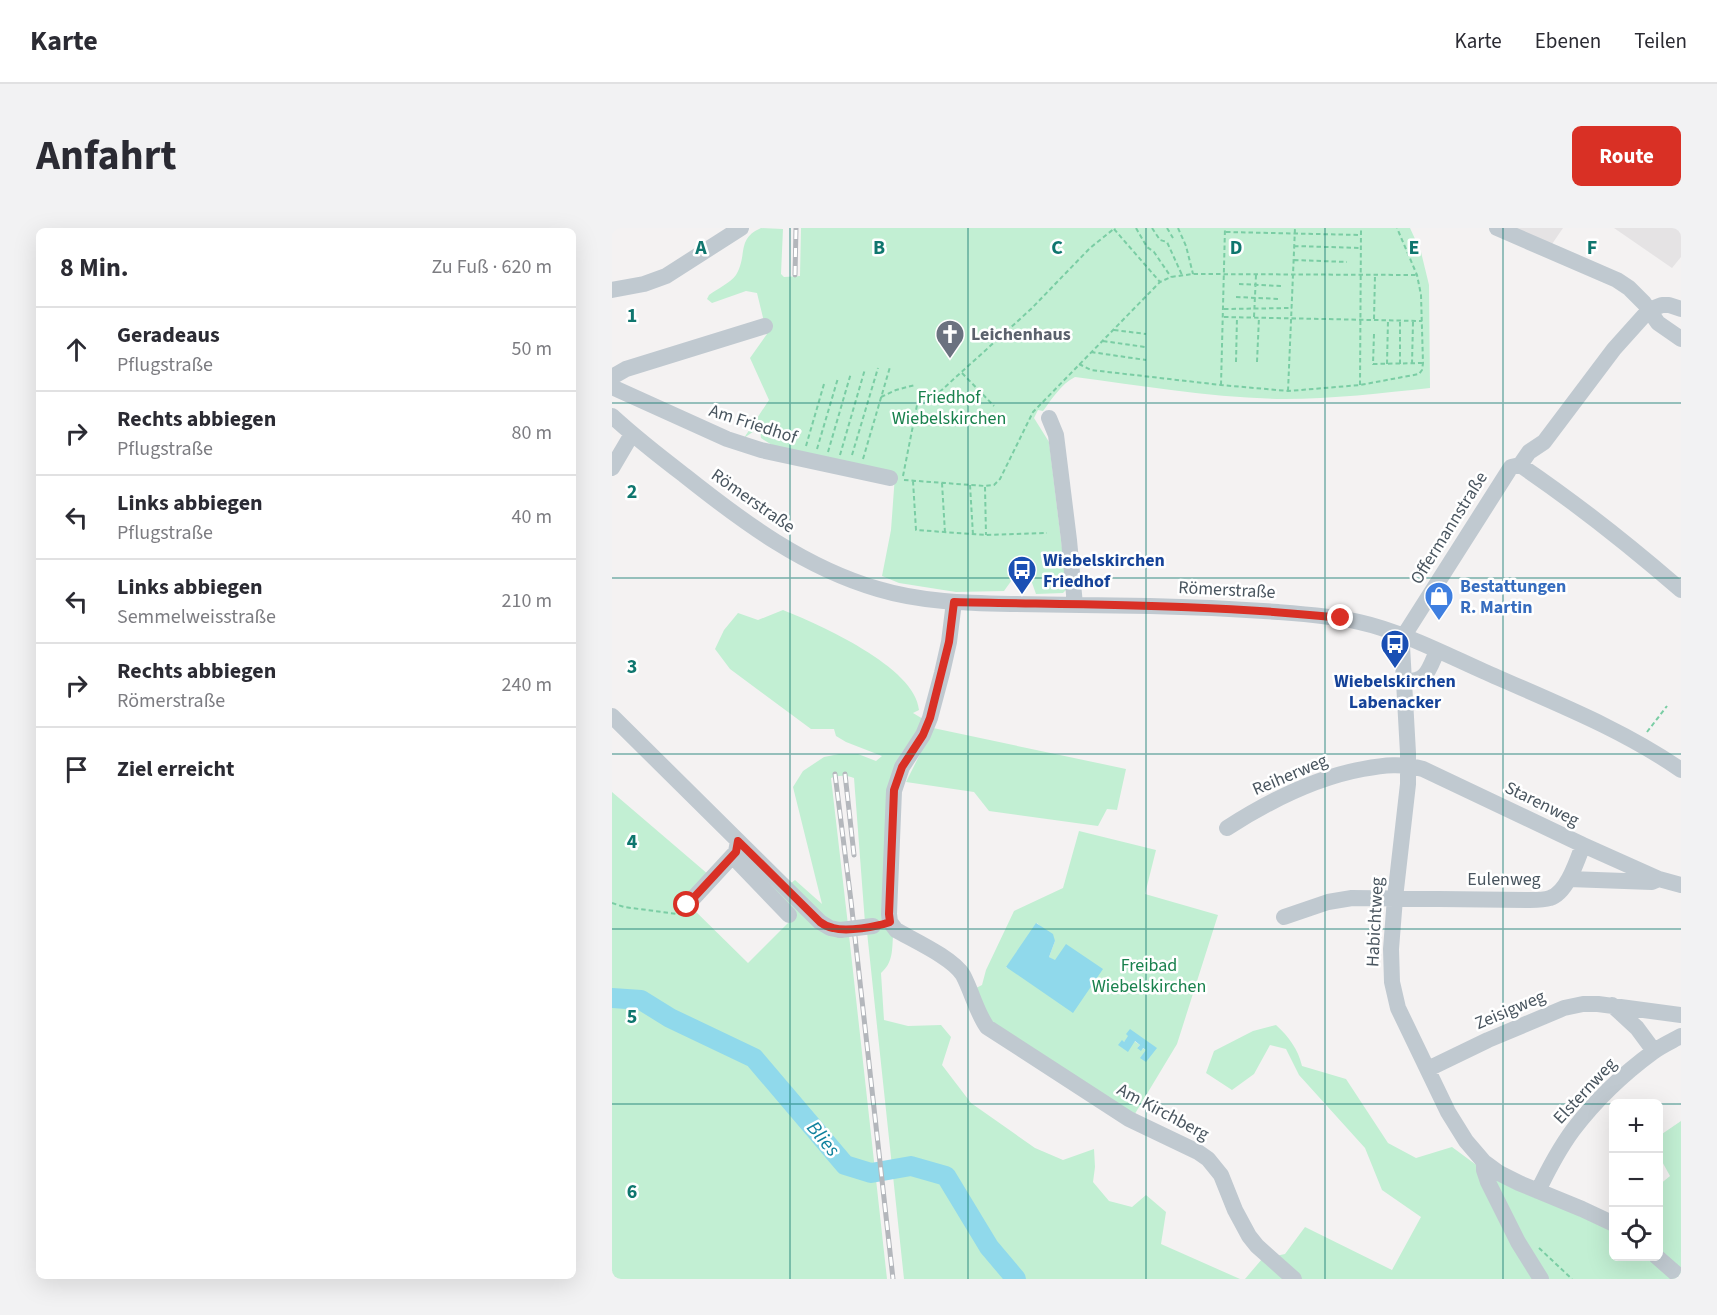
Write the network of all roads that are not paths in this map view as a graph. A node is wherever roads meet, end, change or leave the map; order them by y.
1 (741, 228) edge
2 (1497, 228) edge
3 (612, 290) edge
4 (1681, 309) edge
5 (1649, 310) junction
6 (765, 326) dead end
7 (1681, 339) edge
8 (612, 377) edge
9 (612, 387) edge
10 (612, 416) edge
11 (1049, 418) dead end
12 (632, 434) junction
13 (1520, 465) junction
14 (612, 468) edge
15 (890, 478) dead end
16 (1681, 590) edge
17 (954, 602) junction
18 (1075, 605) junction
19 (1403, 637) junction
20 (1437, 651) junction
21 (1404, 681) junction
22 (612, 716) edge
23 (1408, 765) junction
24 (1679, 765) edge
25 (1227, 828) dead end
26 (1583, 845) junction
27 (737, 847) junction
28 (1569, 879) junction
29 (1659, 879) junction
30 (1681, 885) edge
31 (1395, 898) junction
32 (687, 905) road end
33 (789, 915) dead end
34 (1284, 917) dead end
35 (882, 924) junction
36 (1611, 1005) junction
37 (1681, 1016) edge
38 (1681, 1036) edge
39 (1654, 1051) junction
40 (1428, 1069) junction
41 (1484, 1162) junction
42 (1538, 1191) junction
43 (1609, 1222) edge
44 (1661, 1261) edge
45 (1681, 1278) edge
46 (1294, 1279) edge
47 (1541, 1279) edge

1 - 3 street
2 - 5 street
4 - 5 street
5 - 7 street
5 - 13 street, Offermannstraße
6 - 8 street
9 - 15 street, Am Friedhof
10 - 12 street, Römerstraße
11 - 18 street
12 - 14 street
12 - 17 street, Römerstraße
13 - 16 street
13 - 19 street, Offermannstraße
17 - 18 street, Römerstraße
17 - 35 street
18 - 19 street, Römerstraße
19 - 20 street, Römerstraße
19 - 21 street, Habichtweg
20 - 21 street
20 - 24 street, Römerstraße
21 - 23 street, Habichtweg
22 - 27 street
23 - 25 street, Reiherweg
23 - 26 street, Starenweg
23 - 31 street, Habichtweg
26 - 28 street, Eulenweg
26 - 29 street, Starenweg
27 - 32 street
27 - 33 street
27 - 35 street, bridge
28 - 29 street, Starenweg
28 - 31 street, Eulenweg
29 - 30 street, Starenweg
31 - 34 street, Eulenweg
31 - 40 street, Habichtweg
35 - 46 street, Am Kirchberg
36 - 37 street, Zeisigweg
36 - 39 street
36 - 40 street, Zeisigweg
38 - 39 street, Elsternweg
39 - 42 street, Elsternweg
40 - 41 street, Habichtweg
41 - 42 street, Habichtweg
41 - 47 street
42 - 43 street, Habichtweg
44 - 45 street

